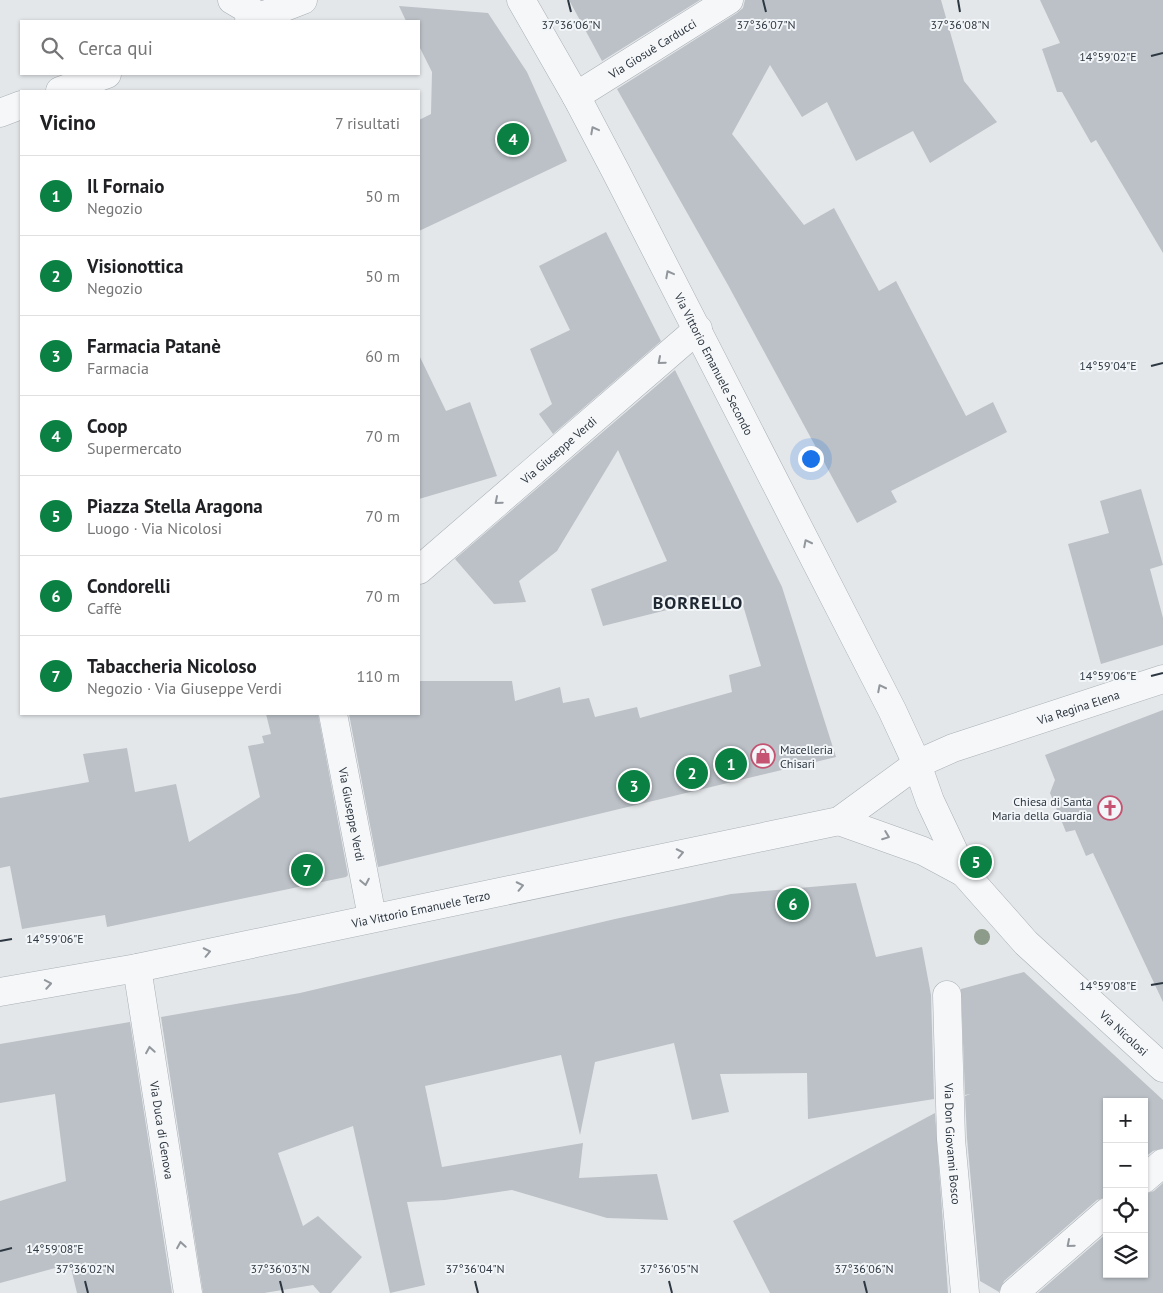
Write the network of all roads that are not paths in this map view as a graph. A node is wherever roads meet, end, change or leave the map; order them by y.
1 (232, 0) edge
2 (303, 0) edge
3 (521, 0) edge
4 (729, 0) edge
5 (255, 19) edge
6 (104, 75) edge
7 (63, 90) edge
8 (576, 96) junction
9 (20, 105) edge
10 (0, 113) edge
11 (698, 329) junction
12 (420, 569) edge
13 (1163, 679) edge
14 (333, 715) edge
15 (917, 764) junction
16 (839, 821) junction
17 (964, 873) junction
18 (372, 917) junction
19 (138, 968) junction
20 (0, 992) edge
21 (947, 995) dead end
22 (1163, 1068) edge
23 (1163, 1163) edge
24 (1148, 1176) edge
25 (1103, 1215) edge
26 (188, 1293) edge
27 (965, 1293) edge
28 (1014, 1293) edge

1 - 5 street
2 - 5 street
3 - 8 street, Via Vittorio Emanuele Secondo
4 - 8 street, Via Giosuè Carducci
6 - 7 street
11 -> 8 street, Via Vittorio Emanuele Secondo
9 - 10 street
11 -> 12 street, Via Giuseppe Verdi
15 -> 11 street, Via Vittorio Emanuele Secondo
13 - 15 street, Via Regina Elena
14 -> 18 street, Via Giuseppe Verdi
15 - 16 street, Via Regina Elena
15 - 17 street, Via Vittorio Emanuele Secondo
16 -> 17 street
18 -> 16 street, Via Vittorio Emanuele Terzo
17 - 22 street, Via Nicolosi
19 -> 18 street, Via Vittorio Emanuele Terzo
20 -> 19 street, Via Vittorio Emanuele Terzo
26 -> 19 street, Via Duca di Genova
21 - 27 street, Via Don Giovanni Bosco
23 - 24 street
25 -> 28 street

